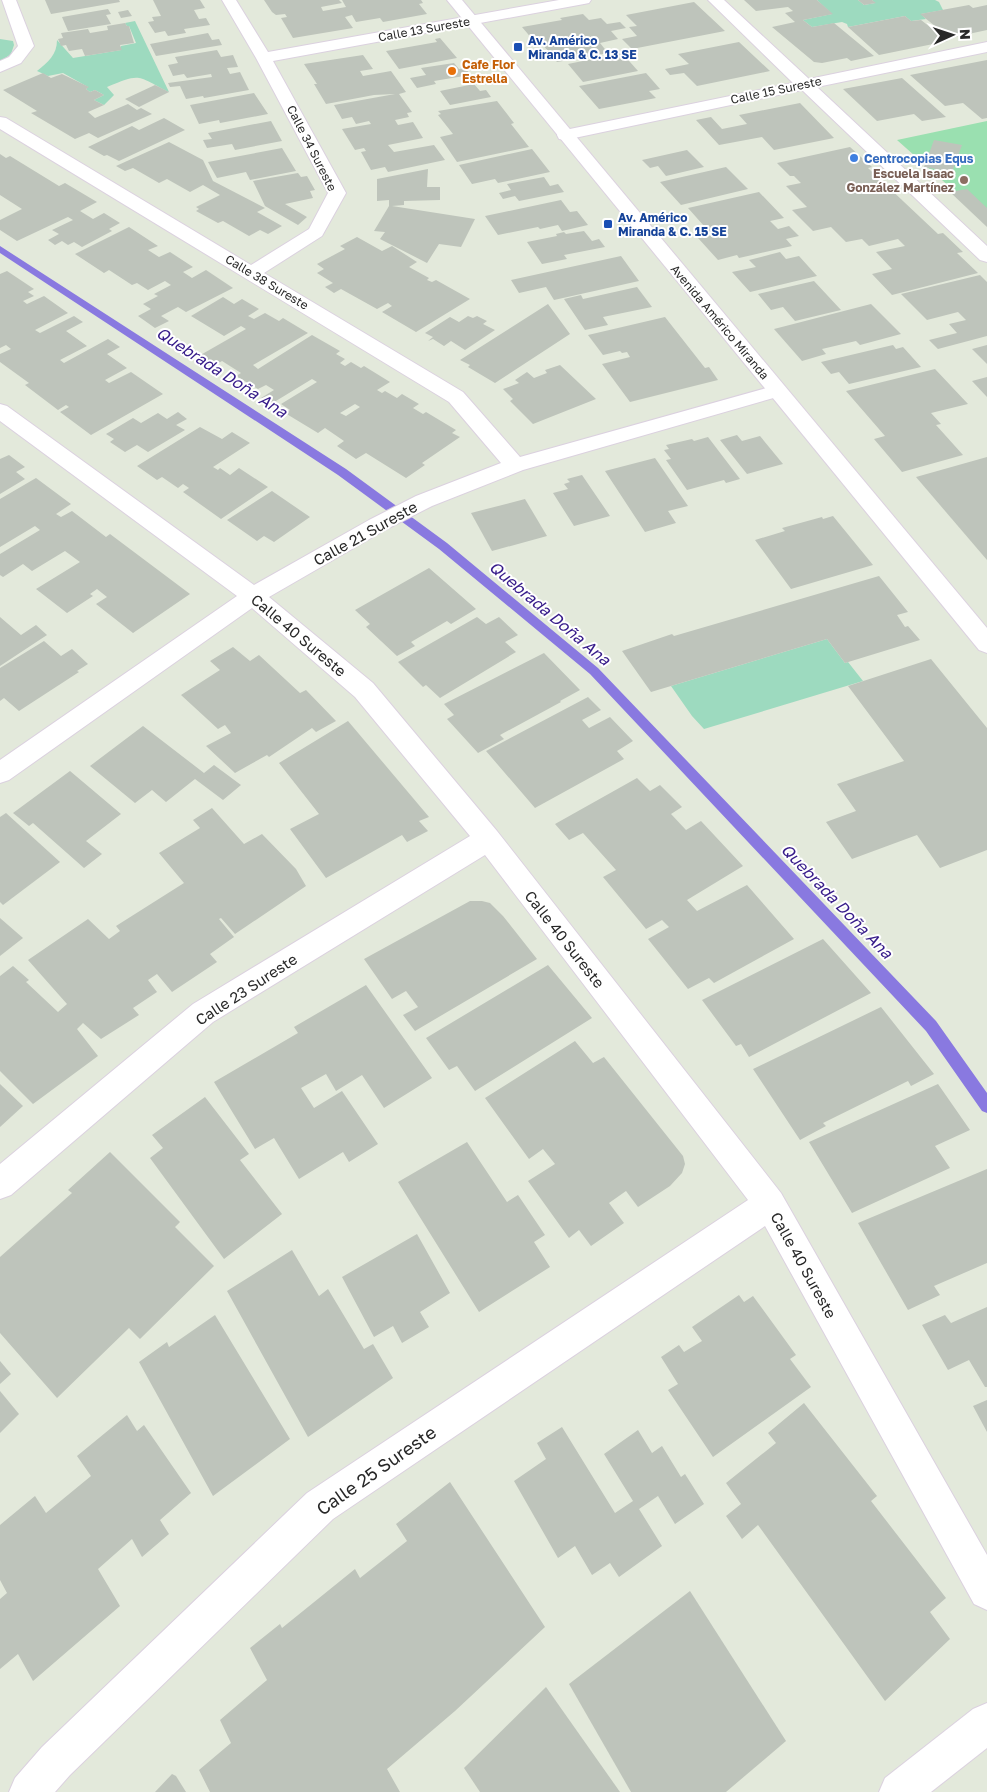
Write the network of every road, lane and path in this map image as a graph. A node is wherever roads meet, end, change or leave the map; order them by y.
1 (9, 0) edge
2 (229, 0) edge
3 (454, 0) edge
4 (584, 0) edge
5 (714, 0) edge
6 (471, 20) junction
7 (987, 47) edge
8 (264, 58) junction
9 (0, 67) edge
10 (804, 84) junction
11 (0, 122) edge
12 (565, 135) junction
13 (987, 256) edge
14 (252, 273) junction
15 (776, 391) junction
16 (0, 411) edge
17 (515, 465) junction
18 (253, 596) junction
19 (985, 638) edge
20 (0, 773) edge
21 (488, 839) junction
22 (0, 1184) edge
23 (770, 1204) junction
24 (987, 1591) edge
25 (987, 1723) edge
26 (29, 1792) edge
27 (899, 1792) edge

1 - 9 street
2 - 8 street, Calle 34 Sureste
3 - 6 street, Avenida Américo Miranda
4 - 6 street, Calle 13 Sureste
5 - 10 street
6 - 8 street, Calle 13 Sureste
6 - 12 street, Avenida Américo Miranda
7 - 10 street, Calle 15 Sureste
8 - 14 street, Calle 34 Sureste
10 - 12 street, Calle 15 Sureste
10 - 13 street
11 - 14 street, Calle 38 Sureste
12 - 15 street, Avenida Américo Miranda
14 - 17 street, Calle 38 Sureste
15 - 17 street, Calle 21 Sureste
15 - 19 street, Avenida Américo Miranda
16 - 18 street, Calle 40 Sureste
17 - 18 street, Calle 21 Sureste
18 - 20 street, Calle 21 Sureste
18 - 21 street, Calle 40 Sureste
21 - 22 street, Calle 23 Sureste
21 - 23 street, Calle 40 Sureste
23 - 24 street, Calle 40 Sureste
23 - 26 street, Calle 25 Sureste
25 - 27 street

